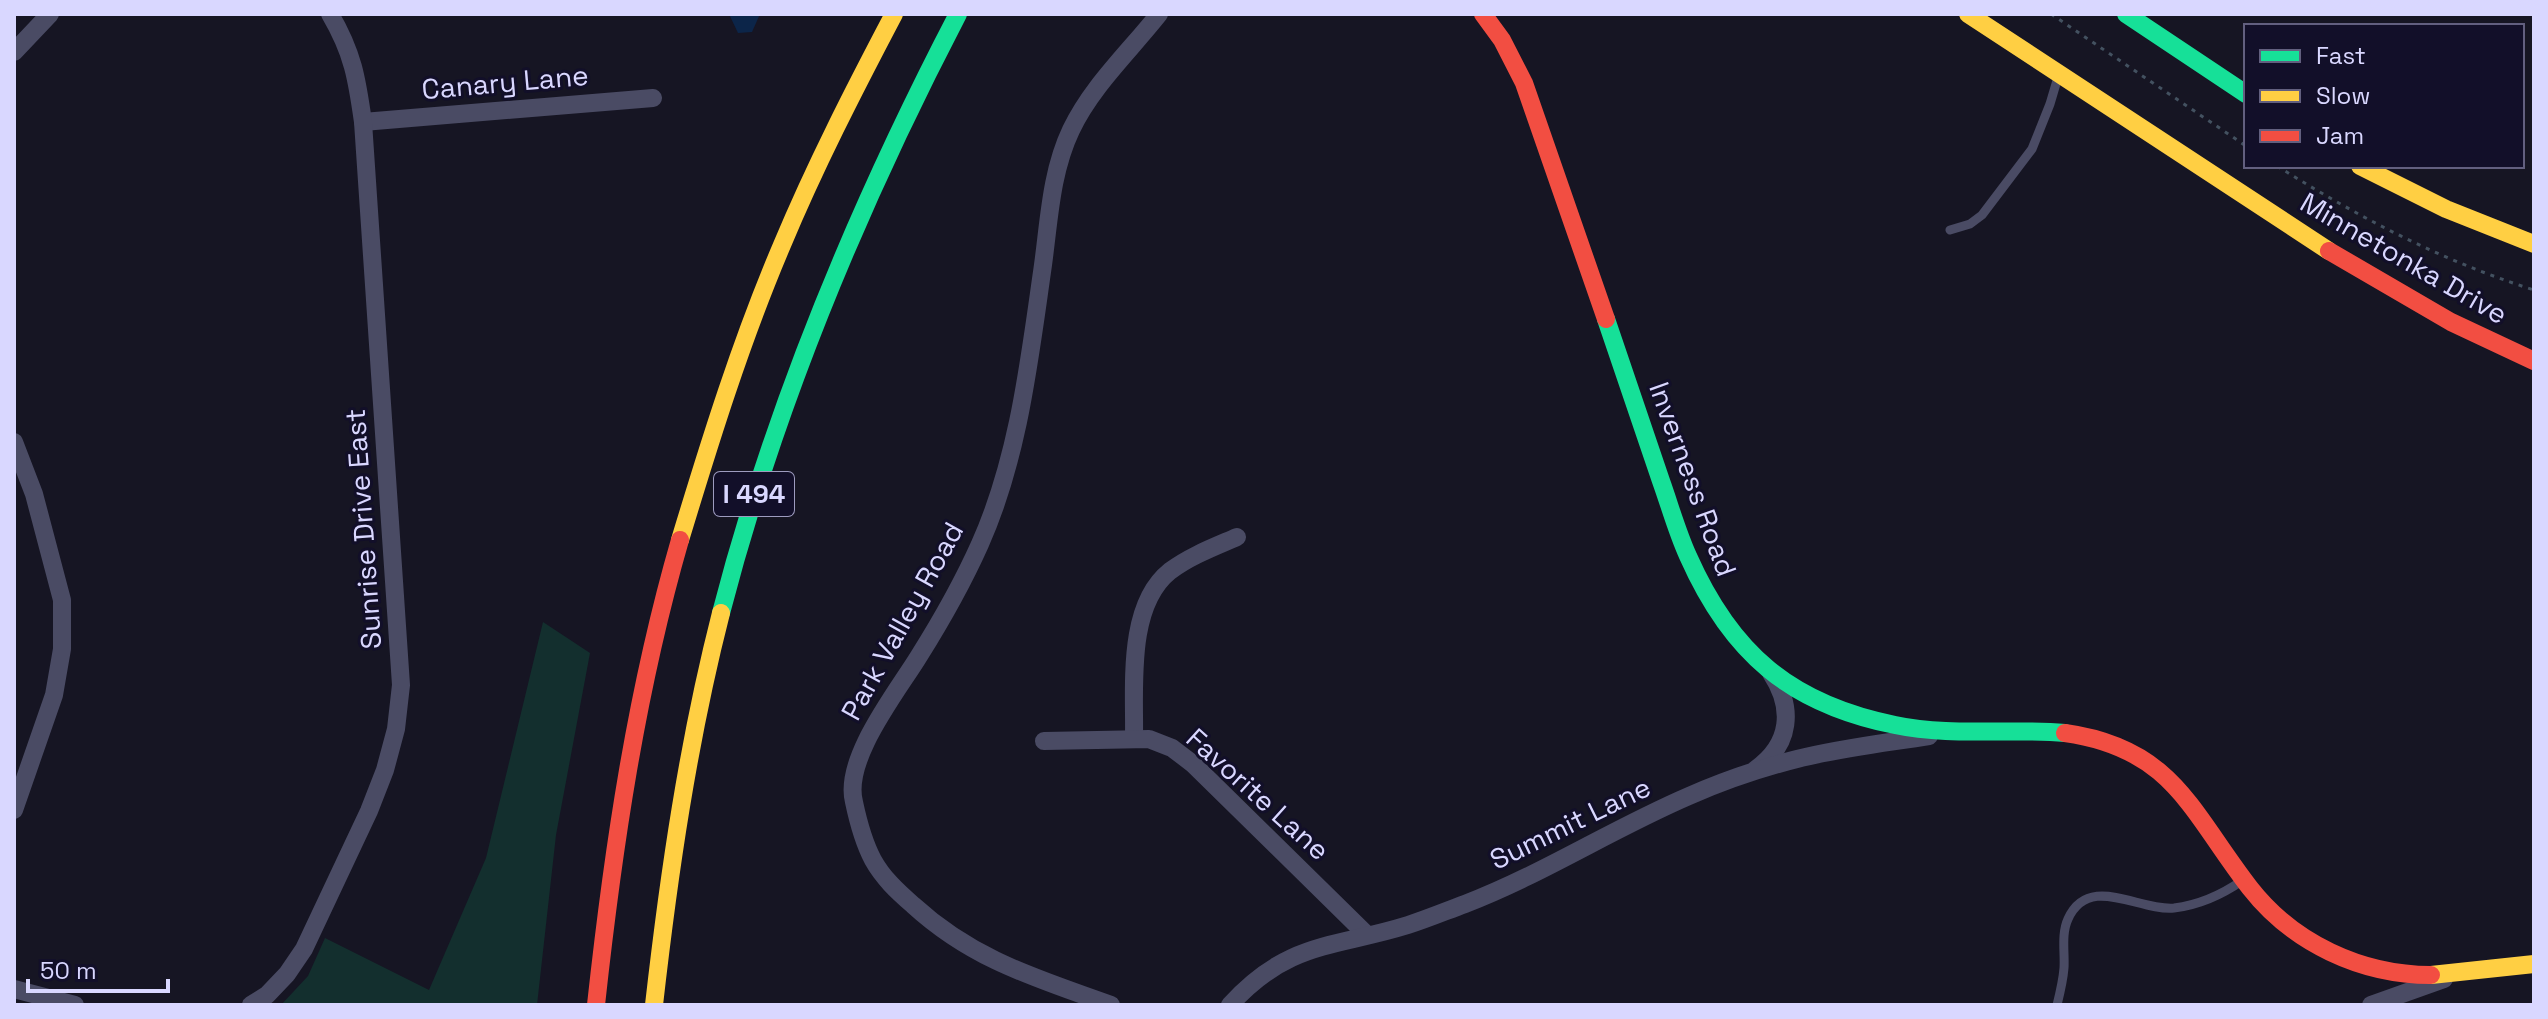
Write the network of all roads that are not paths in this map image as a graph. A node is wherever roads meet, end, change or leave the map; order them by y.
1 (50, 14) edge
2 (330, 14) edge
3 (894, 14) edge
4 (958, 14) edge
5 (1159, 14) edge
6 (1483, 14) edge
7 (1968, 14) edge
8 (2126, 14) edge
9 (14, 52) edge
10 (2059, 74) junction
11 (2244, 93) edge
12 (653, 98) dead end
13 (363, 122) junction
14 (2364, 168) edge
15 (1950, 230) dead end
16 (2534, 244) edge
17 (2534, 361) edge
18 (14, 442) edge
19 (1237, 537) dead end
20 (1770, 671) junction
21 (1951, 732) junction
22 (1134, 738) junction
23 (1044, 741) dead end
24 (1750, 773) junction
25 (14, 810) edge
26 (2243, 880) junction
27 (1366, 934) junction
28 (2534, 964) edge
29 (2458, 973) junction
30 (14, 989) edge
31 (75, 1005) edge
32 (251, 1005) edge
33 (596, 1005) edge
34 (654, 1005) edge
35 (1111, 1005) edge
36 (1230, 1005) edge
37 (2057, 1005) edge
38 (2371, 1005) edge

1 - 9 street
2 - 13 street, Sunrise Drive East
3 - 33 main road, I 494
4 - 34 main road, I 494
5 - 35 street, Park Valley Road
6 - 20 main road, Inverness Road
7 - 10 main road, Minnetonka Drive
8 - 11 main road
10 - 15 lane
10 - 17 main road, Minnetonka Drive
12 - 13 street, Canary Lane
13 - 32 street, Sunrise Drive East
14 - 16 main road
18 - 25 street
19 - 22 street
20 - 21 main road, Inverness Road
20 - 24 street
21 - 24 street, Summit Lane
21 - 26 main road, Inverness Road
22 - 23 street, Favorite Lane
22 - 27 street, Favorite Lane
24 - 27 street, Summit Lane
26 - 29 main road, Inverness Road
26 - 37 lane
27 - 36 street, Summit Lane
28 - 29 main road, Inverness Road
29 - 38 street
30 - 31 street

